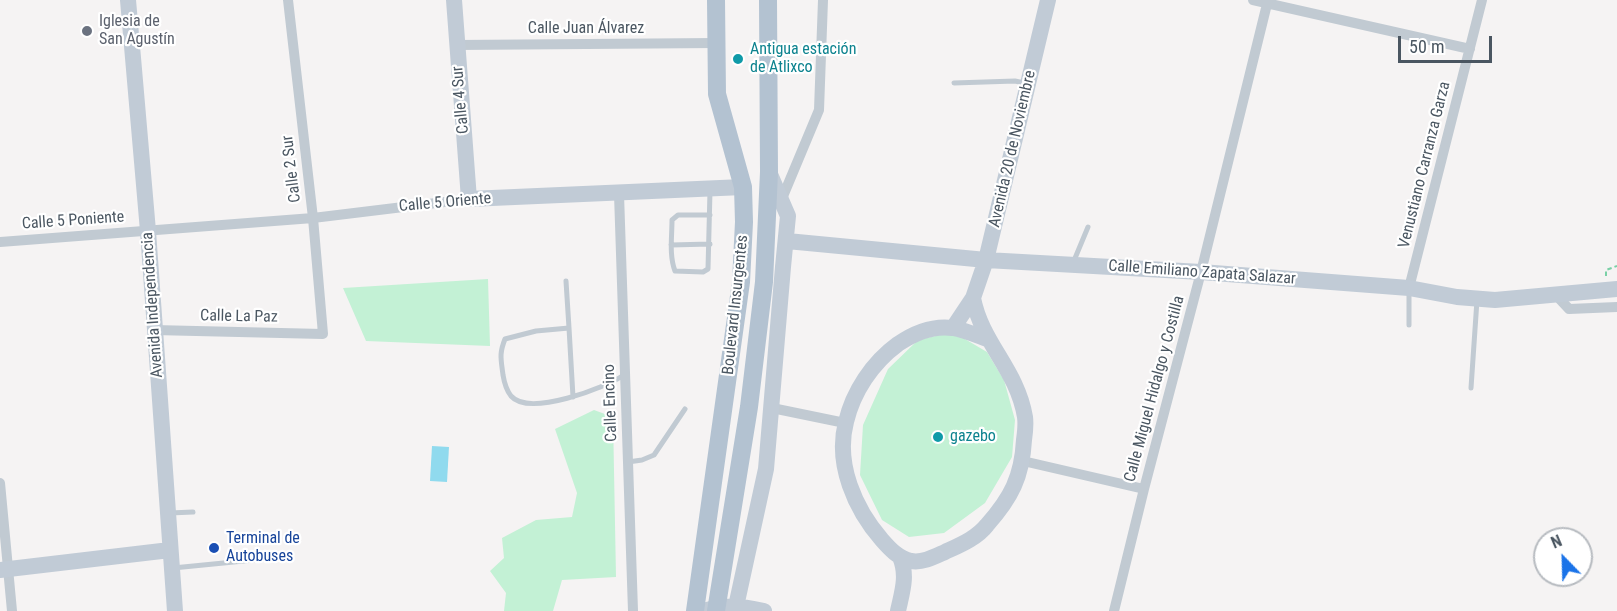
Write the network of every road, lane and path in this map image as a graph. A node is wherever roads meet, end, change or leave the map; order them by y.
1 (128, 0) edge
2 (288, 0) edge
3 (454, 0) edge
4 (716, 0) edge
5 (768, 0) edge
6 (823, 0) edge
7 (1048, 0) edge
8 (1253, 0) edge
9 (1482, 0) edge
10 (1268, 2) edge
11 (716, 43) junction
12 (456, 45) junction
13 (1470, 49) junction
14 (954, 83) dead end
15 (1028, 84) junction
16 (769, 172) junction
17 (743, 187) junction
18 (710, 189) junction
19 (619, 194) junction
20 (469, 199) junction
21 (781, 201) junction
22 (710, 215) junction
23 (313, 218) junction
24 (1088, 227) dead end
25 (148, 231) junction
26 (787, 241) junction
27 (0, 242) edge
28 (671, 244) junction
29 (710, 244) junction
30 (986, 260) junction
31 (1072, 265) junction
32 (1617, 266) edge
33 (1606, 270) dead end
34 (1201, 272) junction
35 (566, 281) dead end
36 (1409, 288) junction
37 (1617, 289) edge
38 (1555, 294) junction
39 (973, 298) junction
40 (1477, 299) junction
41 (1617, 307) edge
42 (1409, 325) dead end
43 (569, 328) junction
44 (953, 328) junction
45 (154, 330) junction
46 (323, 334) joint
47 (987, 339) junction
48 (625, 375) junction
49 (1471, 388) dead end
50 (573, 398) junction
51 (685, 408) dead end
52 (772, 408) junction
53 (845, 423) junction
54 (1023, 461) junction
55 (628, 462) junction
56 (0, 483) edge
57 (1144, 489) junction
58 (193, 512) dead end
59 (169, 513) junction
60 (170, 550) junction
61 (900, 557) junction
62 (264, 560) dead end
63 (920, 561) junction
64 (172, 568) junction
65 (4, 570) edge
66 (905, 582) junction
67 (721, 609) edge
68 (12, 611) edge
69 (175, 611) edge
70 (633, 611) edge
71 (695, 611) edge
72 (764, 611) edge
73 (898, 611) edge
74 (1114, 611) edge

1 - 25 street, Avenida Independencia
2 - 23 street, Calle 2 Sur
3 - 12 street, Calle 4 Sur
4 - 11 main road, Boulevard Insurgentes
5 - 16 main road, Boulevard Insurgentes
6 - 21 street
7 - 15 street, Avenida 20 de Noviembre
8 - 10 street
9 - 13 street, Venustiano Carranza Garza
10 - 13 street
10 - 34 street, Calle Miguel Hidalgo y Costilla
11 - 12 street, Calle Juan Álvarez
11 - 17 main road, Boulevard Insurgentes
12 - 20 street, Calle 4 Sur
13 - 36 street, Venustiano Carranza Garza
14 - 15 lane
15 - 30 street, Avenida 20 de Noviembre
16 - 21 street, Boulevard Insurgentes
16 - 67 main road, Boulevard Insurgentes
17 - 18 street, Calle 5 Oriente
17 - 71 main road, Boulevard Insurgentes
18 - 19 street, Calle 5 Oriente
18 - 22 lane
19 - 20 street, Calle 5 Oriente
19 - 48 street, Calle Encino
20 - 23 street, Calle 5 Oriente
21 - 26 street, Boulevard Insurgentes
22 - 28 lane
22 - 29 lane
23 - 25 street, Calle 5 Oriente
23 - 46 street, Calle 2 Sur
24 - 31 lane
25 - 27 street, Calle 5 Poniente
25 - 45 street, Avenida Independencia
26 - 30 street, Calle Emiliano Zapata Salazar
26 - 52 street, Boulevard Insurgentes
28 - 29 lane
28 - 29 lane
30 - 31 street, Calle Emiliano Zapata Salazar
30 - 39 street, Avenida 20 de Noviembre
31 - 34 street, Calle Emiliano Zapata Salazar
32 - 33 path
34 - 36 street, Calle Emiliano Zapata Salazar
34 - 57 street, Calle Miguel Hidalgo y Costilla
35 - 43 lane
36 - 40 street, Calle Emiliano Zapata Salazar
36 - 42 lane
37 - 38 street, Calle Emiliano Zapata Salazar
38 - 40 street, Calle Emiliano Zapata Salazar
38 - 41 street
39 - 44 street, Avenida 20 de Noviembre
39 - 47 street
40 - 49 lane
43 - 50 lane
43 - 50 lane
44 - 47 street
44 - 53 street
45 - 46 street, Calle La Paz
45 - 59 street, Avenida Independencia
47 - 54 street
48 - 50 lane
48 - 55 street, Calle Encino
51 - 55 lane
52 - 53 street
52 - 67 street, Boulevard Insurgentes
53 - 61 street
54 - 57 street
54 - 63 street
55 - 70 street, Calle Encino
56 - 65 street
57 - 74 street, Calle Miguel Hidalgo y Costilla
58 - 59 lane
59 - 60 street, Avenida Independencia
60 - 64 street, Avenida Independencia
60 - 65 street
61 - 63 street
61 - 66 street
62 - 64 lane
63 - 66 street
64 - 69 street, Avenida Independencia
65 - 68 street
66 - 73 street
67 - 72 street

